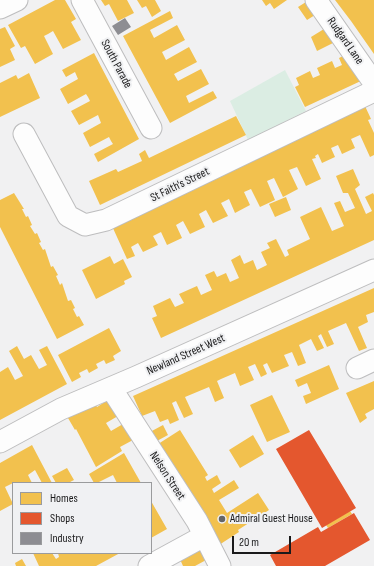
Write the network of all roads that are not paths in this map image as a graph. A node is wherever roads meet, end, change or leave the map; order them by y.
1 (17, 0) edge
2 (82, 0) edge
3 (316, 0) edge
4 (0, 8) edge
5 (374, 83) edge
6 (374, 91) edge
7 (151, 128) dead end
8 (24, 134) dead end
9 (374, 270) edge
10 (111, 388) junction
11 (0, 442) edge
12 (204, 536) junction
13 (149, 566) edge
14 (220, 566) edge

1 - 4 street
2 - 7 street, South Parade
3 - 5 street, Rudgard Lane
6 - 8 street, St Faith's Street
9 - 10 street, Newland Street West
10 - 11 street, Newland Street West
10 - 12 street, Nelson Street
12 - 13 street
12 - 14 street, Nelson Street

